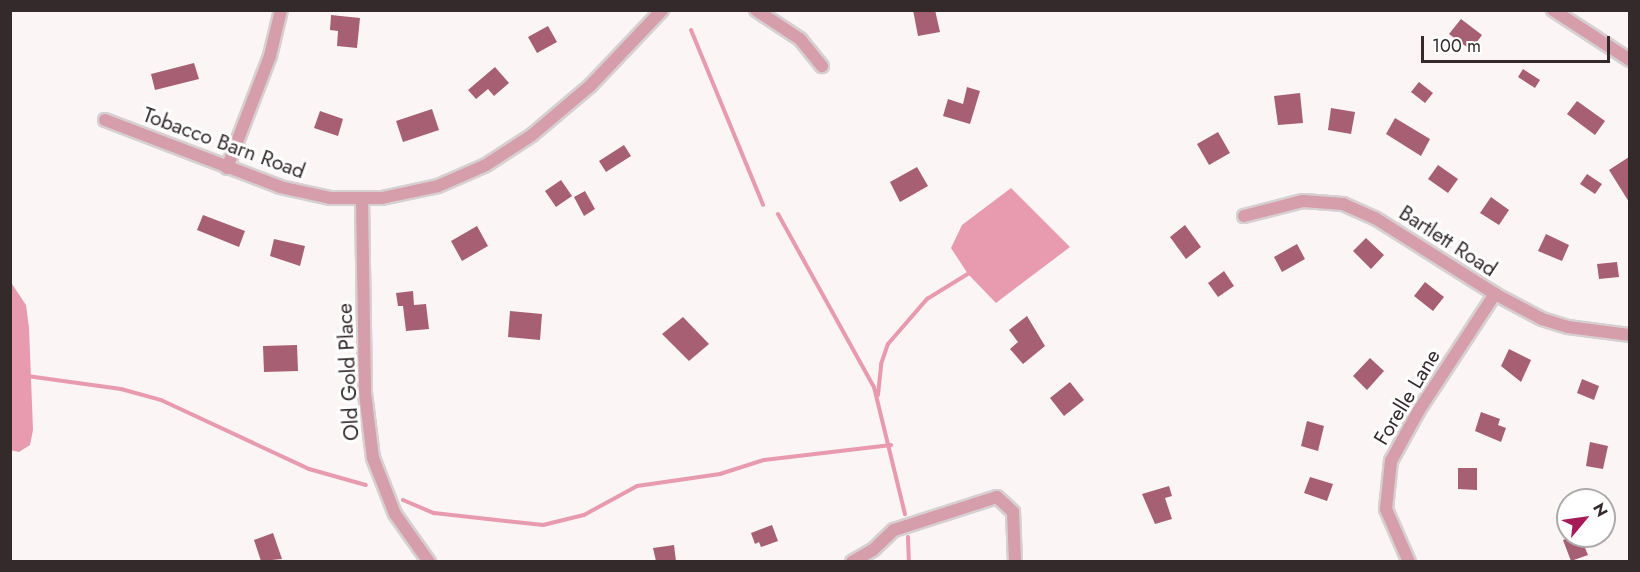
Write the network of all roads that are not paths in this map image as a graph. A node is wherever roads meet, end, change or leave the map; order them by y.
1 (281, 10) edge
2 (662, 10) edge
3 (756, 10) edge
4 (1553, 10) edge
5 (1629, 60) edge
6 (822, 66) dead end
7 (105, 120) dead end
8 (227, 168) junction
9 (362, 200) junction
10 (1244, 216) dead end
11 (1495, 294) junction
12 (1629, 335) edge
13 (429, 561) edge
14 (852, 561) edge
15 (1015, 561) edge
16 (1409, 561) edge

1 - 8 street
2 - 9 street, Tobacco Barn Road
3 - 6 street
4 - 5 street
7 - 8 street, Tobacco Barn Road
8 - 9 street, Tobacco Barn Road
9 - 13 street, Old Gold Place
10 - 11 street, Bartlett Road
11 - 12 street, Bartlett Road
11 - 16 street, Forelle Lane
14 - 15 street

